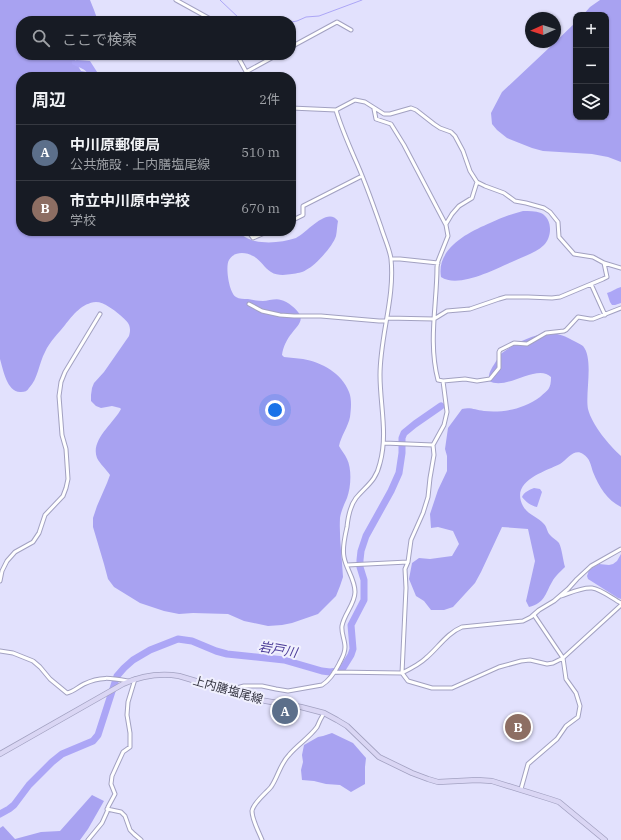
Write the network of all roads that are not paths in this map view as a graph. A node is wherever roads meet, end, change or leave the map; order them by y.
1 (176, 0) edge
2 (205, 16) edge
3 (351, 30) dead end
4 (296, 44) edge
5 (240, 60) edge
6 (268, 60) edge
7 (246, 72) joint
8 (296, 108) edge
9 (374, 109) junction
10 (336, 110) junction
11 (362, 176) junction
12 (477, 182) junction
13 (296, 218) edge
14 (446, 224) junction
15 (391, 259) junction
16 (438, 262) junction
17 (604, 263) junction
18 (621, 268) edge
19 (591, 284) junction
20 (249, 304) dead end
21 (621, 308) edge
22 (100, 314) dead end
23 (605, 314) junction
24 (387, 319) junction
25 (434, 319) junction
26 (443, 381) junction
27 (384, 443) junction
28 (433, 445) junction
29 (621, 549) edge
30 (408, 562) junction
31 (347, 565) junction
32 (0, 581) edge
33 (559, 596) junction
34 (621, 604) edge
35 (534, 615) junction
36 (0, 651) edge
37 (563, 658) junction
38 (334, 672) junction
39 (402, 673) junction
40 (135, 679) junction
41 (128, 681) junction
42 (228, 690) junction
43 (324, 713) junction
44 (0, 754) edge
45 (521, 790) junction
46 (107, 809) junction
47 (88, 840) edge
48 (141, 840) edge
49 (262, 840) edge
50 (605, 840) edge

1 - 2 street
3 - 4 street
5 - 7 street
6 - 7 street
8 - 10 street
9 - 10 street
9 - 12 street
9 - 14 street
10 - 11 street
11 - 13 street
11 - 15 street
12 - 14 street
12 - 17 street
14 - 16 street
15 - 16 street
15 - 24 street
16 - 25 street
17 - 18 street
17 - 19 street
19 - 23 street
19 - 25 street
20 - 24 street
21 - 23 street
22 - 32 street
23 - 26 street
24 - 25 street
24 - 27 street
25 - 26 street
26 - 28 street
27 - 28 street
27 - 31 street
28 - 30 street
29 - 33 street
30 - 31 street
30 - 39 street
31 - 38 street
33 - 34 street
33 - 35 street
34 - 37 street
35 - 37 street
35 - 39 street
36 - 41 street
37 - 39 street
37 - 45 street
38 - 39 street
38 - 42 street
40 - 41 main road, 上内膳塩尾線
40 - 42 main road, 上内膳塩尾線
40 - 46 street
41 - 44 main road, 上内膳塩尾線
42 - 43 main road, 上内膳塩尾線
43 - 45 main road, 上内膳塩尾線
43 - 49 street
45 - 50 main road, 上内膳塩尾線
46 - 47 street
46 - 48 street

